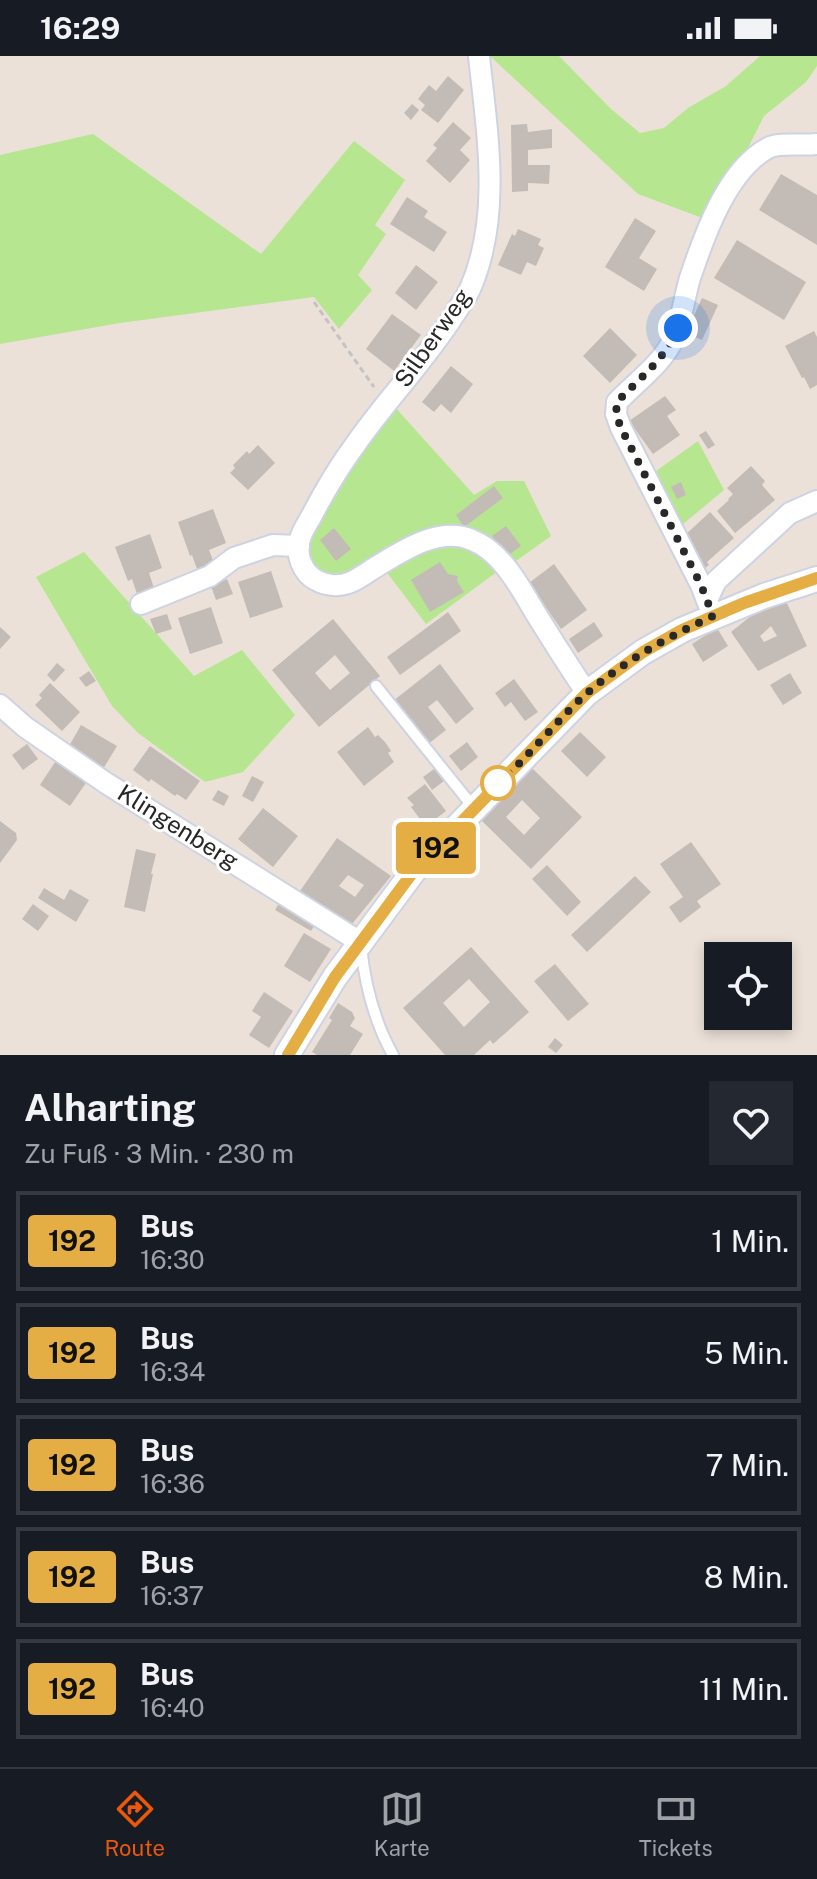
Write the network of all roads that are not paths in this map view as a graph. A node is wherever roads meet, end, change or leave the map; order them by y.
1 (479, 56) edge
2 (817, 144) edge
3 (817, 501) edge
4 (299, 546) junction
5 (817, 579) edge
6 (141, 604) dead end
7 (710, 608) junction
8 (376, 686) dead end
9 (587, 693) junction
10 (0, 705) edge
11 (474, 808) junction
12 (360, 942) junction
13 (287, 1055) edge
14 (393, 1055) edge

1 - 4 street, Silberweg
2 - 7 street
3 - 7 street
4 - 6 street
4 - 9 street
5 - 7 street
7 - 9 street
8 - 11 lane
9 - 11 street
10 - 12 street, Klingenberg
11 - 12 street
12 - 13 street
12 - 14 lane

